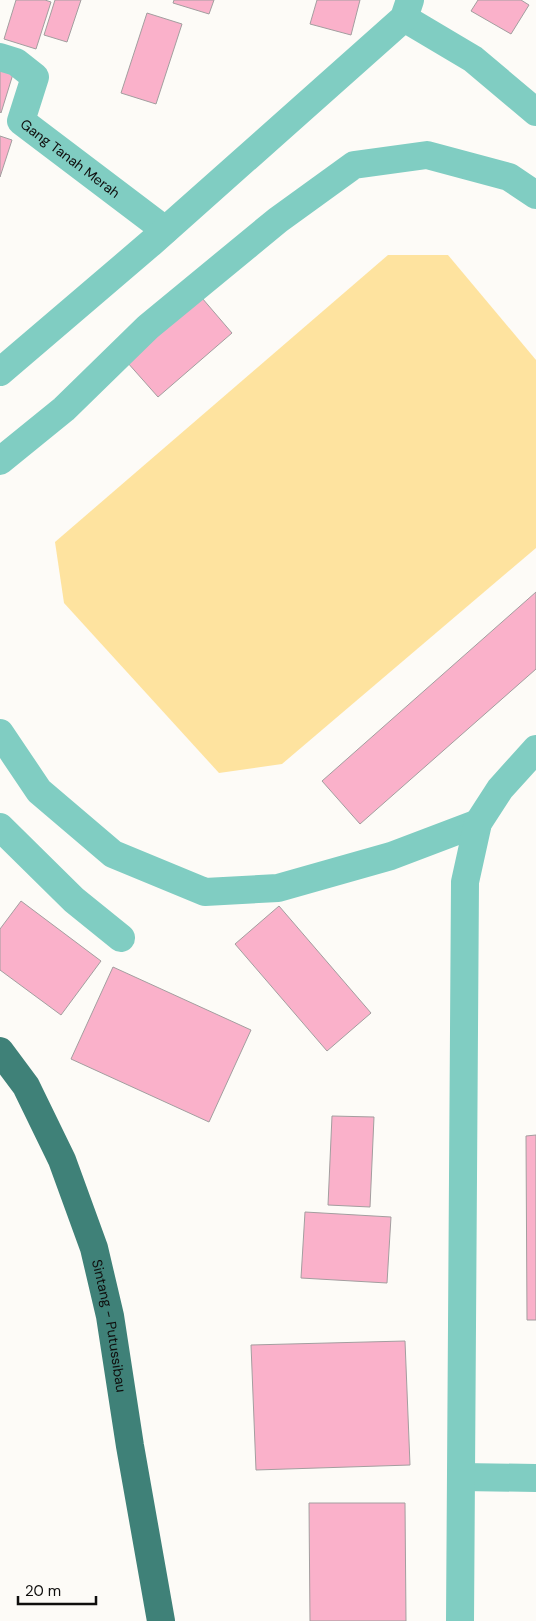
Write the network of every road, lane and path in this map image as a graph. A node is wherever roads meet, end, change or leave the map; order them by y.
1 (407, 9) edge
2 (0, 57) edge
3 (536, 112) edge
4 (536, 195) edge
5 (165, 230) junction
6 (0, 372) edge
7 (0, 461) edge
8 (0, 733) edge
9 (536, 750) edge
10 (478, 823) junction
11 (0, 827) edge
12 (121, 938) dead end
13 (0, 1051) edge
14 (462, 1477) junction
15 (536, 1478) edge
16 (161, 1621) edge
17 (460, 1621) edge

1 - 3 street
1 - 5 street
2 - 5 street, Gang Tanah Merah
4 - 7 street
5 - 6 street
8 - 10 street
9 - 10 street
10 - 14 street
11 - 12 street
13 - 16 highway, Sintang - Putussibau
14 - 15 street
14 - 17 street

